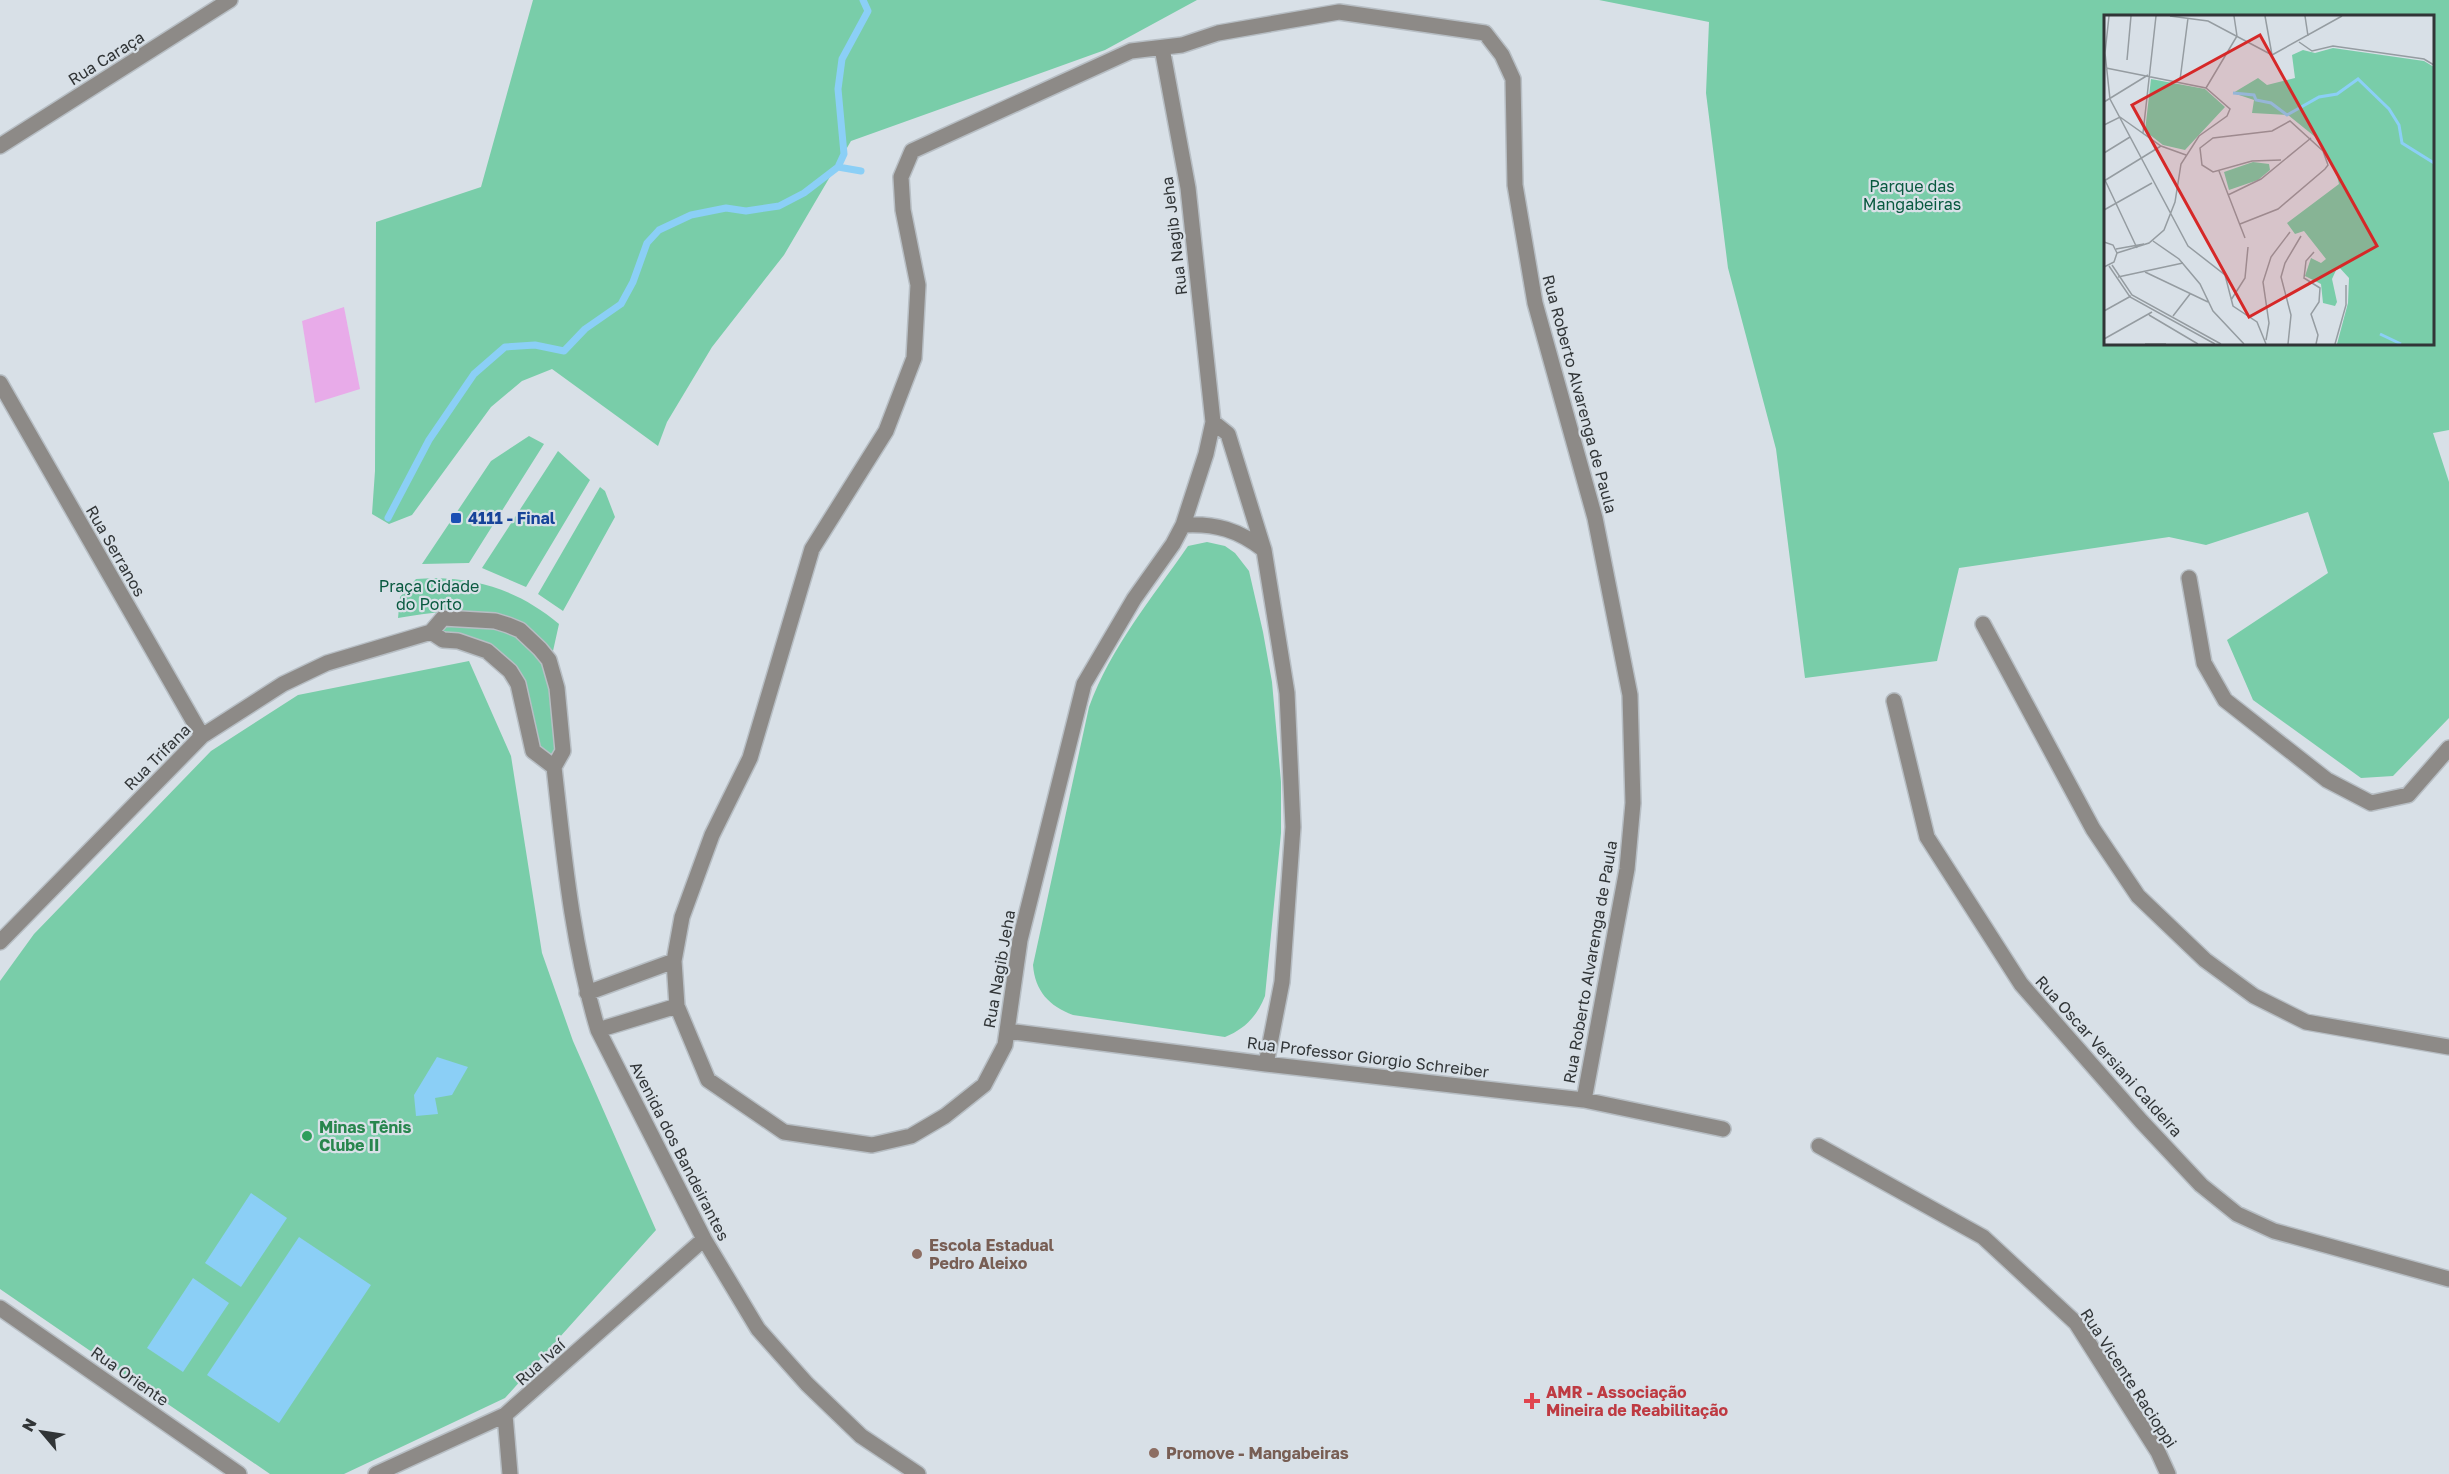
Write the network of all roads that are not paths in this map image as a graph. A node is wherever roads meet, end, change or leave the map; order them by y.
1 (230, 0) edge
2 (1162, 48) junction
3 (0, 146) edge
4 (0, 383) edge
5 (1213, 422) junction
6 (1183, 525) junction
7 (1264, 550) junction
8 (2189, 578) dead end
9 (1983, 624) dead end
10 (431, 632) junction
11 (375, 648) joint
12 (1894, 701) dead end
13 (202, 736) junction
14 (2449, 748) edge
15 (554, 767) junction
16 (6, 923) edge
17 (0, 942) edge
18 (674, 961) junction
19 (587, 993) junction
20 (677, 1006) junction
21 (598, 1030) junction
22 (1007, 1030) junction
23 (2449, 1047) edge
24 (1266, 1064) junction
25 (1584, 1100) junction
26 (1723, 1129) dead end
27 (1819, 1146) dead end
28 (704, 1239) junction
29 (2449, 1279) edge
30 (0, 1308) edge
31 (506, 1415) junction
32 (239, 1474) edge
33 (376, 1474) edge
34 (510, 1474) edge
35 (918, 1474) edge
36 (2168, 1474) edge

1 - 3 street, Rua Caraça
2 - 5 street, Rua Nagib Jeha
2 - 18 street, Rua Roberto Alvarenga de Paula
2 - 25 street, Rua Roberto Alvarenga de Paula
4 - 13 street, Rua Serranos
5 - 6 street, Rua Nagib Jeha
5 - 7 street
6 - 7 street
6 - 22 street, Rua Nagib Jeha
7 - 24 street
8 - 14 street
9 - 23 street
10 - 11 street, Avenida dos Bandeirantes
10 - 15 street
10 - 15 street, Avenida dos Bandeirantes
11 - 13 street, Rua Trifana
12 - 29 street, Rua Oscar Versiani Caldeira
13 - 16 street, Rua Trifana
15 - 19 street, Avenida dos Bandeirantes
16 - 17 street, Rua Trifana
18 - 19 street
18 - 20 street, Rua Nagib Jeha
19 - 21 street, Avenida dos Bandeirantes
20 - 21 street
20 - 22 street, Rua Nagib Jeha
21 - 28 street, Avenida dos Bandeirantes
22 - 24 street, Rua Professor Giorgio Schreiber
24 - 25 street, Rua Professor Giorgio Schreiber
25 - 26 street, Rua Professor Giorgio Schreiber
27 - 36 street, Rua Vicente Racioppi
28 - 31 street, Rua Ivaí
28 - 35 street, Avenida dos Bandeirantes
30 - 32 street, Rua Oriente
31 - 33 street, Rua Ivaí
31 - 34 street

